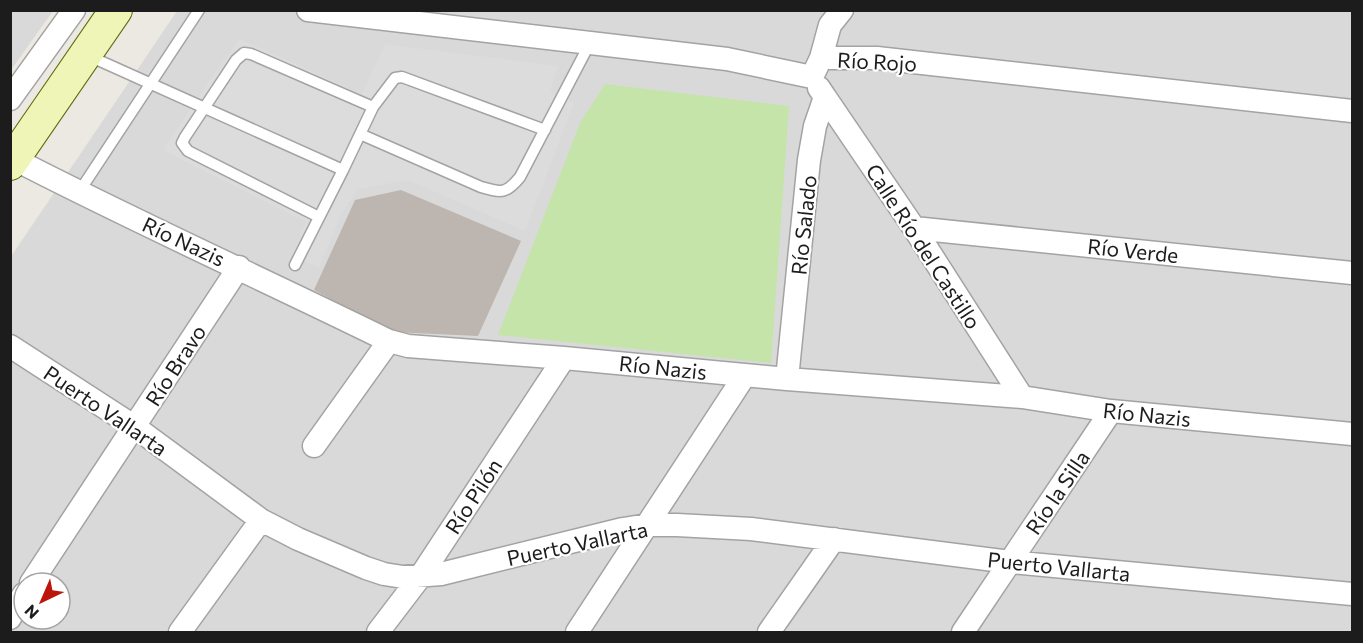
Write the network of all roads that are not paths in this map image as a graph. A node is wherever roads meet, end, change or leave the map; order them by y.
1 (74, 10) edge
2 (116, 10) edge
3 (199, 10) edge
4 (308, 10) edge
5 (842, 10) edge
6 (590, 43) junction
7 (86, 54) junction
8 (816, 68) junction
9 (152, 84) junction
10 (825, 97) junction
11 (10, 99) edge
12 (373, 107) junction
13 (203, 108) junction
14 (1353, 111) edge
15 (545, 130) junction
16 (360, 134) junction
17 (13, 161) edge
18 (343, 170) junction
19 (79, 192) junction
20 (319, 216) junction
21 (914, 228) junction
22 (295, 265) dead end
23 (239, 267) junction
24 (1353, 273) edge
25 (389, 341) junction
26 (10, 346) edge
27 (564, 358) junction
28 (745, 375) junction
29 (787, 379) junction
30 (1022, 397) junction
31 (1111, 411) junction
32 (135, 427) junction
33 (1353, 434) edge
34 (314, 446) dead end
35 (261, 520) junction
36 (648, 525) junction
37 (834, 539) junction
38 (1010, 562) junction
39 (40, 571) edge
40 (420, 577) junction
41 (1353, 594) edge
42 (180, 633) edge
43 (378, 633) edge
44 (577, 633) edge
45 (769, 633) edge
46 (963, 633) edge

1 - 11 street
2 - 7 main road
3 - 9 lane
4 - 6 street, Río Rojo
5 - 8 street
6 - 8 street, Río Rojo
6 - 15 lane
7 - 9 lane
7 - 17 main road
8 - 10 street
8 - 14 street, Río Rojo
9 - 13 lane
9 - 19 lane
10 - 21 street, Calle Río del Castillo
10 - 29 street, Río Salado
12 - 13 lane
12 - 15 lane
12 - 16 lane
13 - 18 lane
13 - 20 lane
15 - 16 lane
16 - 18 lane
17 - 19 street, Río Nazis
18 - 20 lane
19 - 23 street, Río Nazis
20 - 22 lane
21 - 24 street, Río Verde
21 - 30 street, Calle Río del Castillo
23 - 25 street, Río Nazis
23 - 32 street, Río Bravo
25 - 27 street, Río Nazis
25 - 34 street
26 - 32 street, Puerto Vallarta
27 - 28 street, Río Nazis
27 - 40 street, Río Pilón
28 - 29 street, Río Nazis
28 - 36 street
29 - 30 street, Río Nazis
30 - 31 street, Río Nazis
31 - 33 street, Río Nazis
31 - 38 street, Río la Silla
32 - 35 street, Puerto Vallarta
32 - 39 street, Río Bravo
35 - 40 street, Puerto Vallarta
35 - 42 street
36 - 37 street, Puerto Vallarta
36 - 40 street, Puerto Vallarta
36 - 44 street
37 - 38 street, Puerto Vallarta
37 - 45 street
38 - 41 street, Puerto Vallarta
38 - 46 street, Río la Silla
40 - 43 street, Río Pilón

